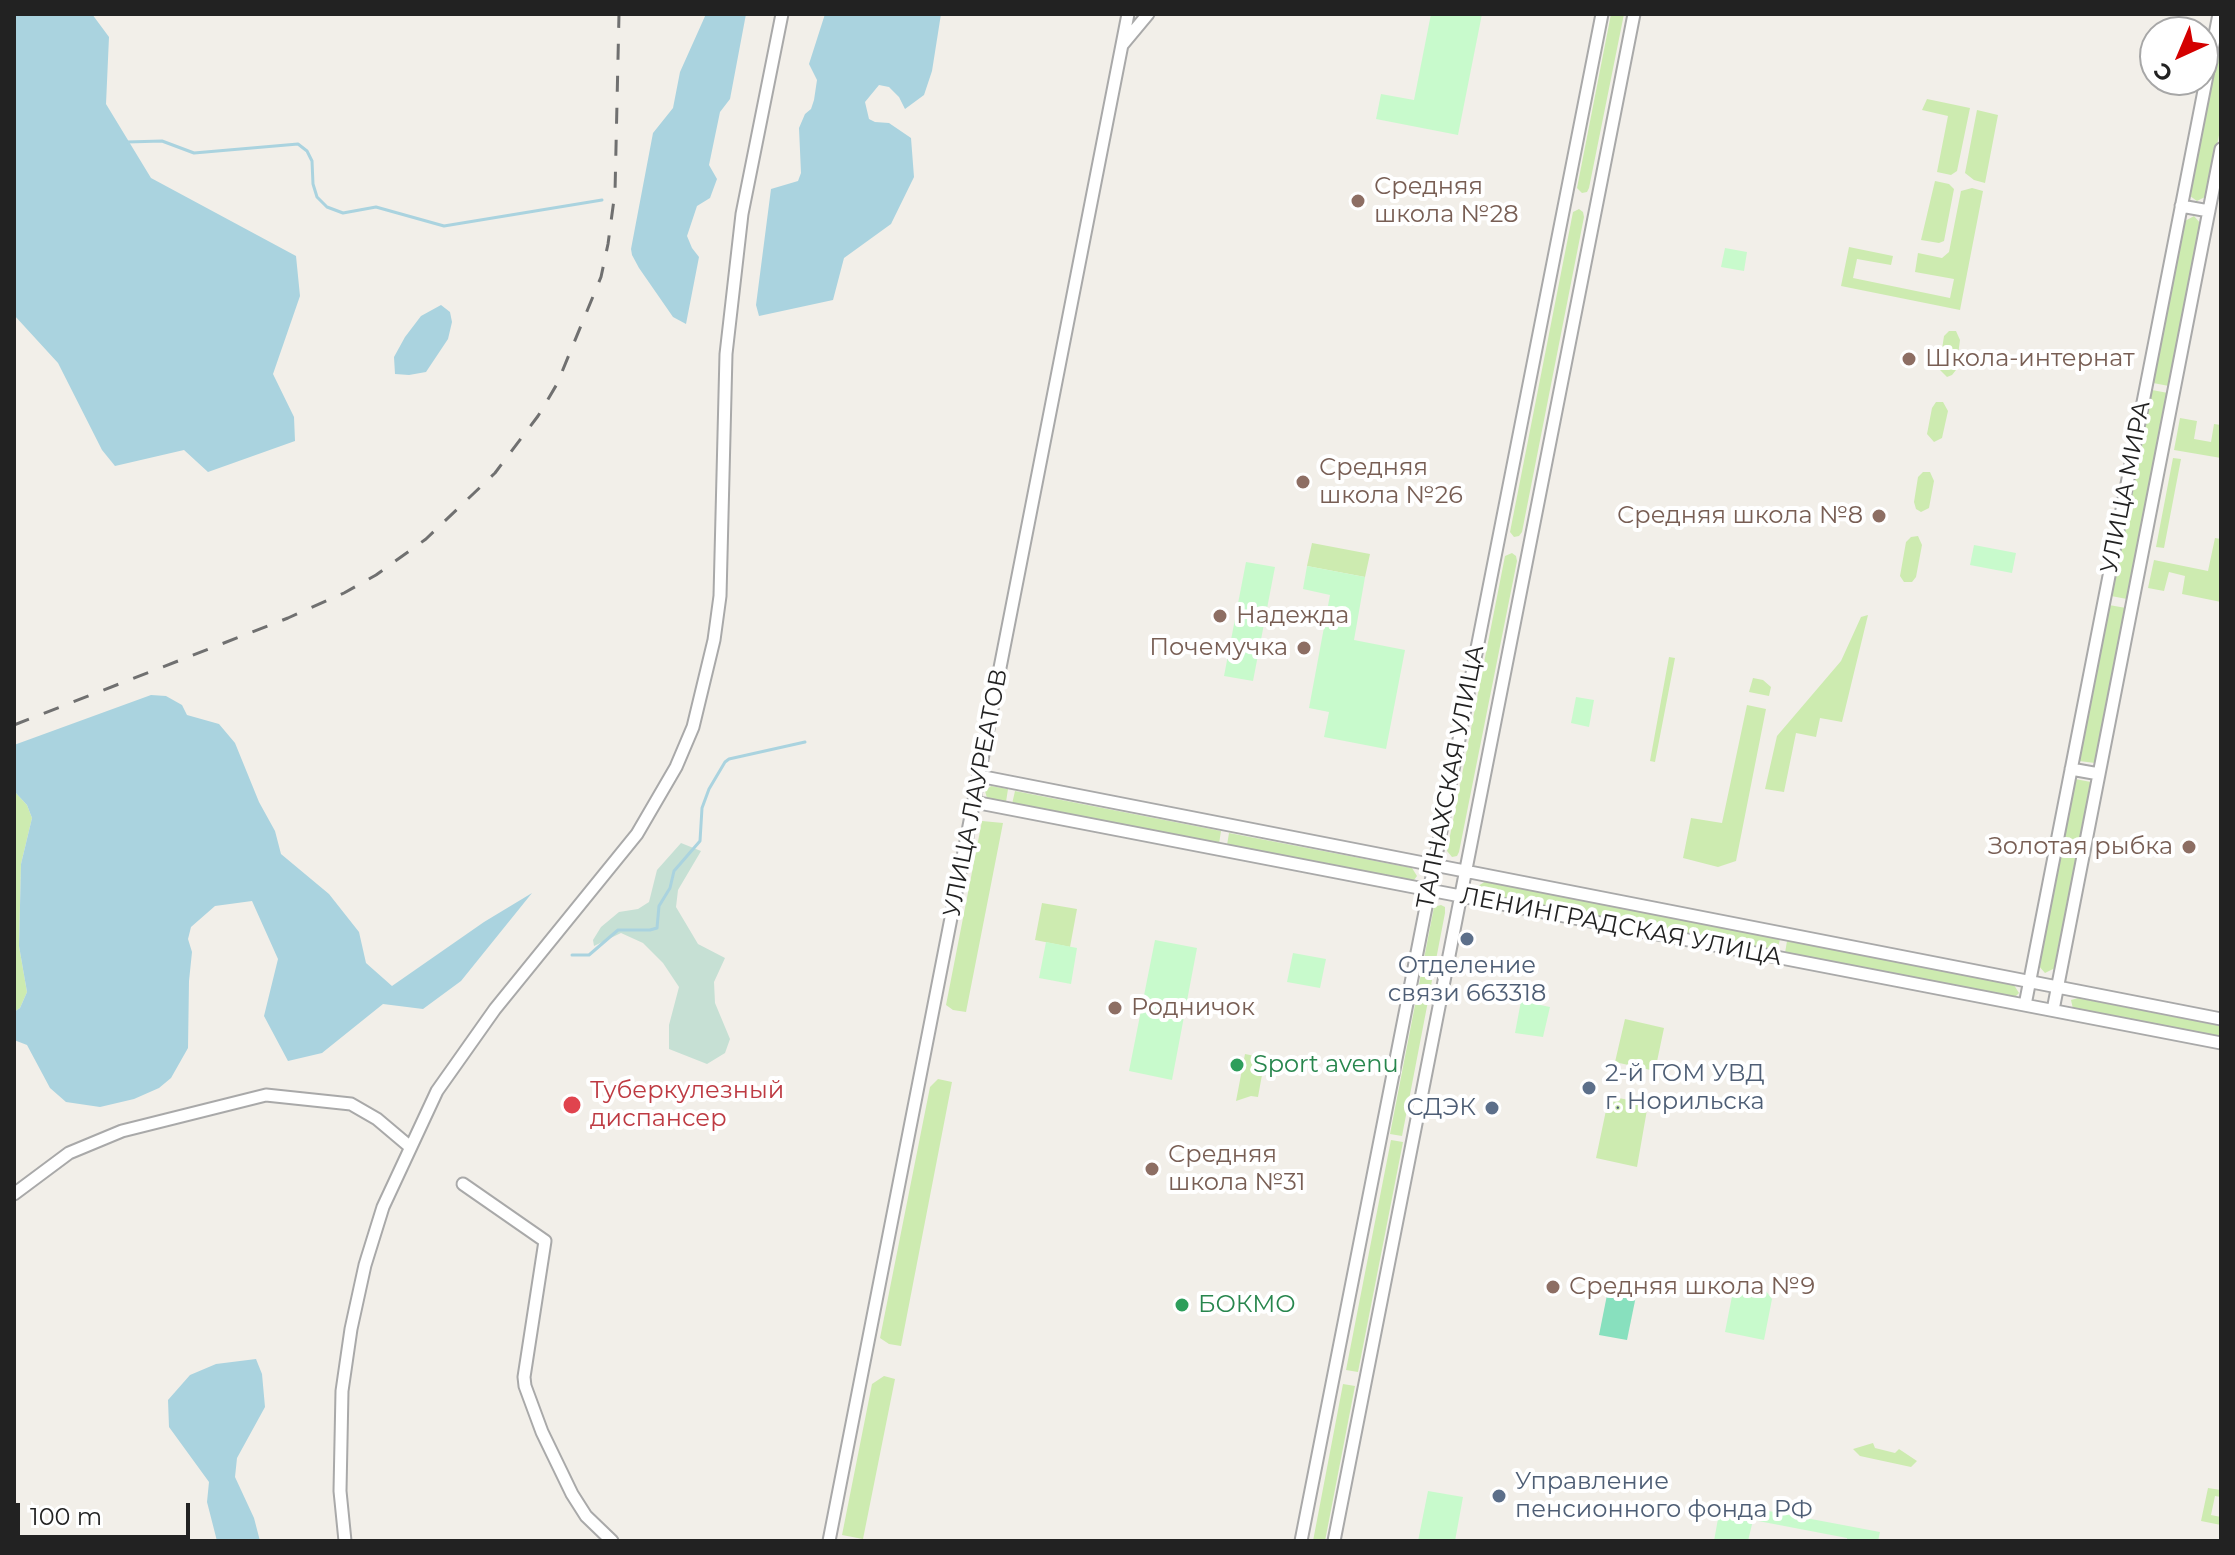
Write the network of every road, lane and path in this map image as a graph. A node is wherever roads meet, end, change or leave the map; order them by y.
1 (782, 14) edge
2 (1128, 14) edge
3 (1148, 14) edge
4 (1602, 14) edge
5 (1634, 14) edge
6 (2219, 14) edge
7 (1123, 44) junction
8 (2221, 149) edge
9 (2181, 206) junction
10 (2209, 211) junction
11 (2071, 769) junction
12 (2099, 774) junction
13 (979, 776) junction
14 (974, 802) junction
15 (1433, 865) junction
16 (1465, 871) junction
17 (1428, 890) junction
18 (1460, 896) junction
19 (2029, 982) junction
20 (2057, 987) junction
21 (2025, 1005) junction
22 (2053, 1010) junction
23 (2221, 1019) edge
24 (2221, 1043) edge
25 (409, 1146) junction
26 (463, 1184) dead end
27 (14, 1194) edge
28 (345, 1541) edge
29 (612, 1541) edge
30 (829, 1541) edge
31 (1301, 1541) edge
32 (1334, 1541) edge

1 - 25 street
2 - 7 street, УЛИЦА ЛАУРЕАТОВ
3 - 7 street, УЛИЦА ЛАУРЕАТОВ
4 - 15 street, ТАЛНАХСКАЯ УЛИЦА
5 - 16 street, ТАЛНАХСКАЯ УЛИЦА
6 - 9 street, УЛИЦА МИРА
7 - 13 street, УЛИЦА ЛАУРЕАТОВ
8 - 10 street, УЛИЦА МИРА
9 - 10 street
9 - 11 street, УЛИЦА МИРА
10 - 12 street, УЛИЦА МИРА
11 - 12 street
11 - 19 street, УЛИЦА МИРА
12 - 20 street, УЛИЦА МИРА
13 - 14 street, УЛИЦА ЛАУРЕАТОВ
13 - 15 street, ЛЕНИНГРАДСКАЯ УЛИЦА
14 - 17 street, ЛЕНИНГРАДСКАЯ УЛИЦА
14 - 30 street, УЛИЦА ЛАУРЕАТОВ
15 - 16 street, ЛЕНИНГРАДСКАЯ УЛИЦА
15 - 17 street, ТАЛНАХСКАЯ УЛИЦА
16 - 18 street, ТАЛНАХСКАЯ УЛИЦА
16 - 19 street, ЛЕНИНГРАДСКАЯ УЛИЦА
17 - 18 street, ЛЕНИНГРАДСКАЯ УЛИЦА
17 - 31 street, ТАЛНАХСКАЯ УЛИЦА
18 - 21 street, ЛЕНИНГРАДСКАЯ УЛИЦА
18 - 32 street, ТАЛНАХСКАЯ УЛИЦА
19 - 20 street, ЛЕНИНГРАДСКАЯ УЛИЦА
19 - 21 street, УЛИЦА МИРА
20 - 22 street, УЛИЦА МИРА
20 - 23 street, ЛЕНИНГРАДСКАЯ УЛИЦА
21 - 22 street, ЛЕНИНГРАДСКАЯ УЛИЦА
22 - 24 street, ЛЕНИНГРАДСКАЯ УЛИЦА
25 - 27 street
25 - 28 street
26 - 29 street

